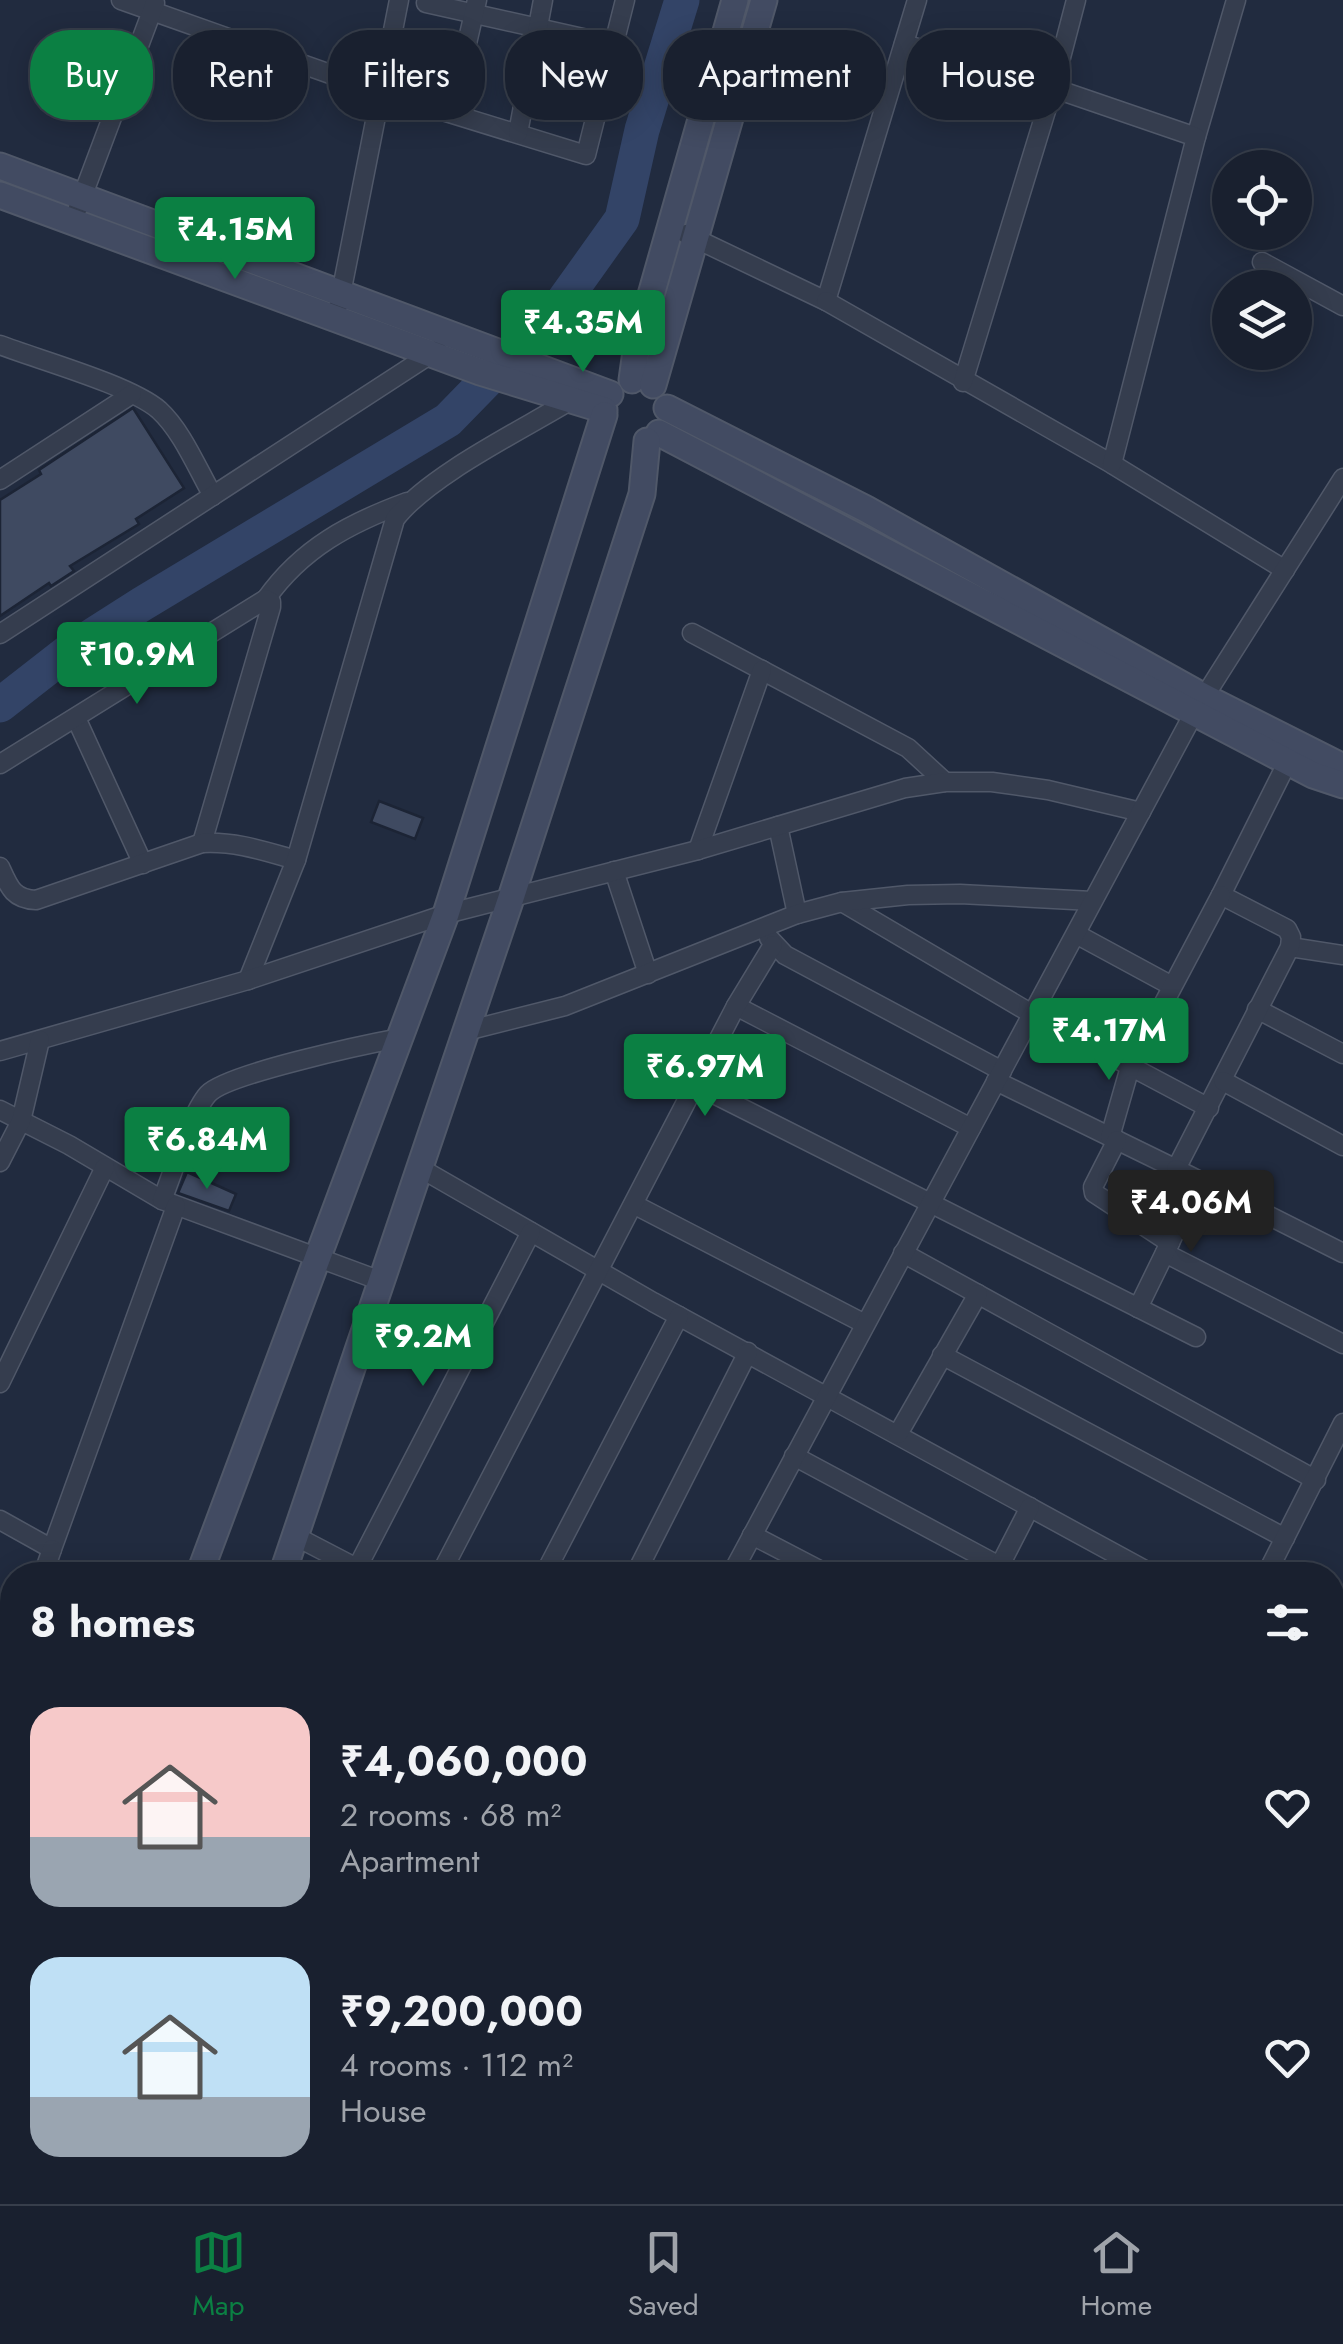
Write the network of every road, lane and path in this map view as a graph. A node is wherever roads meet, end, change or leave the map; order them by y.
1 (121, 0) edge
2 (399, 0) edge
3 (542, 0) edge
4 (626, 0) edge
5 (735, 0) edge
6 (764, 0) edge
7 (917, 0) edge
8 (1076, 0) edge
9 (1236, 0) edge
10 (426, 3) dead end
11 (154, 6) edge
12 (475, 8) edge
13 (537, 28) junction
14 (393, 30) edge
15 (546, 30) edge
16 (618, 30) edge
17 (1068, 30) edge
18 (904, 44) joint
19 (328, 72) edge
20 (1070, 94) edge
21 (376, 120) edge
22 (474, 120) edge
23 (595, 120) edge
24 (1043, 120) edge
25 (518, 133) junction
26 (1196, 136) junction
27 (0, 166) edge
28 (0, 195) edge
29 (82, 196) junction
30 (72, 222) junction
31 (682, 232) junction
32 (1262, 262) dead end
33 (341, 292) junction
34 (826, 301) junction
35 (1343, 306) edge
36 (336, 318) junction
37 (459, 336) junction
38 (0, 345) edge
39 (431, 354) junction
40 (963, 382) junction
41 (560, 390) junction
42 (132, 394) junction
43 (621, 397) junction
44 (667, 408) junction
45 (653, 437) junction
46 (1112, 464) junction
47 (1343, 478) edge
48 (0, 480) edge
49 (213, 496) junction
50 (410, 500) junction
51 (1285, 570) junction
52 (266, 598) junction
53 (692, 633) dead end
54 (0, 634) edge
55 (762, 670) junction
56 (1199, 705) junction
57 (76, 718) junction
58 (1288, 762) junction
59 (0, 764) edge
60 (1343, 766) edge
61 (945, 782) junction
62 (1343, 786) edge
63 (1141, 812) junction
64 (778, 826) junction
65 (202, 843) junction
66 (698, 850) junction
67 (296, 860) junction
68 (143, 864) junction
69 (0, 867) edge
70 (614, 871) junction
71 (1221, 895) junction
72 (512, 896) junction
73 (1092, 901) junction
74 (842, 902) junction
75 (446, 914) junction
76 (797, 914) junction
77 (1076, 934) junction
78 (769, 937) junction
79 (1290, 947) junction
80 (1343, 955) edge
81 (648, 974) junction
82 (248, 980) junction
83 (1172, 986) junction
84 (736, 1006) junction
85 (1257, 1009) junction
86 (1032, 1014) junction
87 (466, 1031) junction
88 (400, 1038) junction
89 (40, 1040) junction
90 (0, 1051) edge
91 (1343, 1054) edge
92 (1130, 1068) junction
93 (999, 1076) junction
94 (1222, 1081) junction
95 (696, 1085) junction
96 (1208, 1108) junction
97 (0, 1110) edge
98 (21, 1122) junction
99 (971, 1128) junction
100 (1113, 1138) junction
101 (1343, 1146) edge
102 (0, 1162) edge
103 (105, 1167) junction
104 (420, 1168) junction
105 (1176, 1169) junction
106 (1200, 1181) junction
107 (169, 1203) junction
108 (930, 1204) junction
109 (635, 1205) junction
110 (531, 1232) junction
111 (1167, 1248) junction
112 (1343, 1253) edge
113 (904, 1254) junction
114 (317, 1259) junction
115 (600, 1272) junction
116 (382, 1281) junction
117 (978, 1294) junction
118 (1138, 1308) junction
119 (679, 1316) junction
120 (865, 1324) junction
121 (1196, 1337) dead end
122 (1343, 1344) edge
123 (748, 1352) junction
124 (942, 1356) junction
125 (0, 1383) edge
126 (827, 1395) junction
127 (1343, 1423) edge
128 (898, 1434) junction
129 (1339, 1445) edge
130 (794, 1456) junction
131 (1316, 1480) junction
132 (1030, 1507) junction
133 (0, 1520) edge
134 (752, 1535) junction
135 (295, 1536) junction
136 (1285, 1538) junction
137 (52, 1548) junction
138 (48, 1562) edge
139 (204, 1562) edge
140 (286, 1562) edge
141 (344, 1562) edge
142 (368, 1562) edge
143 (447, 1562) edge
144 (551, 1562) edge
145 (641, 1562) edge
146 (738, 1562) edge
147 (804, 1562) edge
148 (985, 1562) edge
149 (1007, 1562) edge
150 (1130, 1562) edge
151 (1273, 1562) edge

1 - 11 street
2 - 14 street
3 - 13 street
4 - 16 street
5 - 31 street
6 - 31 street
7 - 18 street
8 - 17 street
9 - 26 street
10 - 12 street
11 - 19 street
11 - 29 street
12 - 13 street
13 - 15 street
13 - 25 street
18 - 34 street
20 - 26 street
21 - 33 street
22 - 25 street
23 - 25 street
24 - 40 street
26 - 46 street
27 - 29 street
28 - 30 street
29 - 30 street
29 - 33 street
30 - 36 street
31 - 34 street
31 - 43 street
32 - 35 street
33 - 36 street
33 - 37 street
34 - 40 street
36 - 39 street
37 - 39 street
37 - 41 street
38 - 42 street
39 - 41 street
39 - 49 street
40 - 46 street
41 - 43 street
41 - 50 street
42 - 48 street
42 - 49 street
43 - 44 street
43 - 45 street
43 - 75 street
44 - 45 street
44 - 56 street
45 - 56 street
45 - 72 street
46 - 51 street
47 - 51 street
49 - 54 street
50 - 52 street
50 - 67 street
51 - 56 street
52 - 57 street
52 - 65 street
53 - 55 street
55 - 61 street
55 - 66 street
56 - 58 street
56 - 60 street
56 - 63 street
57 - 59 street
57 - 68 street
58 - 62 street
58 - 71 street
61 - 63 street
61 - 64 street
63 - 73 street
64 - 66 street
64 - 76 street
65 - 67 street
65 - 68 street
66 - 70 street
67 - 82 street
68 - 69 street
70 - 72 street
70 - 81 street
71 - 79 street
71 - 83 street
72 - 75 street
72 - 87 street
73 - 74 street
73 - 77 street
74 - 76 street
74 - 86 street
75 - 82 street
75 - 88 street
76 - 78 street
77 - 83 street
77 - 86 street
78 - 81 street
78 - 84 street
78 - 93 street
79 - 80 street
79 - 85 street
81 - 87 street
82 - 89 street
83 - 92 street
84 - 95 street
84 - 99 street
85 - 91 street
85 - 94 street
86 - 92 street
86 - 93 street
87 - 104 street
88 - 107 street
88 - 114 street
89 - 90 street
89 - 98 street
92 - 96 street
92 - 100 street
93 - 99 street
93 - 100 street
94 - 96 street
94 - 101 street
95 - 108 street
95 - 109 street
96 - 105 street
97 - 98 street
98 - 102 street
98 - 103 street
99 - 108 street
100 - 105 street
100 - 111 street
103 - 107 street
103 - 125 street
104 - 110 street
104 - 116 street
105 - 106 street
106 - 111 street
106 - 112 street
107 - 114 street
107 - 137 street
108 - 113 street
108 - 118 street
109 - 115 street
109 - 120 street
110 - 115 street
110 - 142 street
111 - 118 street
111 - 122 street
113 - 117 street
113 - 120 street
114 - 116 street
114 - 139 street
115 - 119 street
115 - 143 street
116 - 135 street
117 - 124 street
117 - 131 street
118 - 121 street
119 - 123 street
119 - 144 street
120 - 126 street
123 - 126 street
123 - 145 street
124 - 128 street
124 - 136 street
126 - 128 street
126 - 130 street
127 - 129 street
128 - 132 street
129 - 131 street
130 - 134 street
130 - 148 street
131 - 136 street
132 - 149 street
132 - 150 street
133 - 137 street
134 - 146 street
134 - 147 street
135 - 140 street
135 - 141 street
136 - 151 street
137 - 138 street

